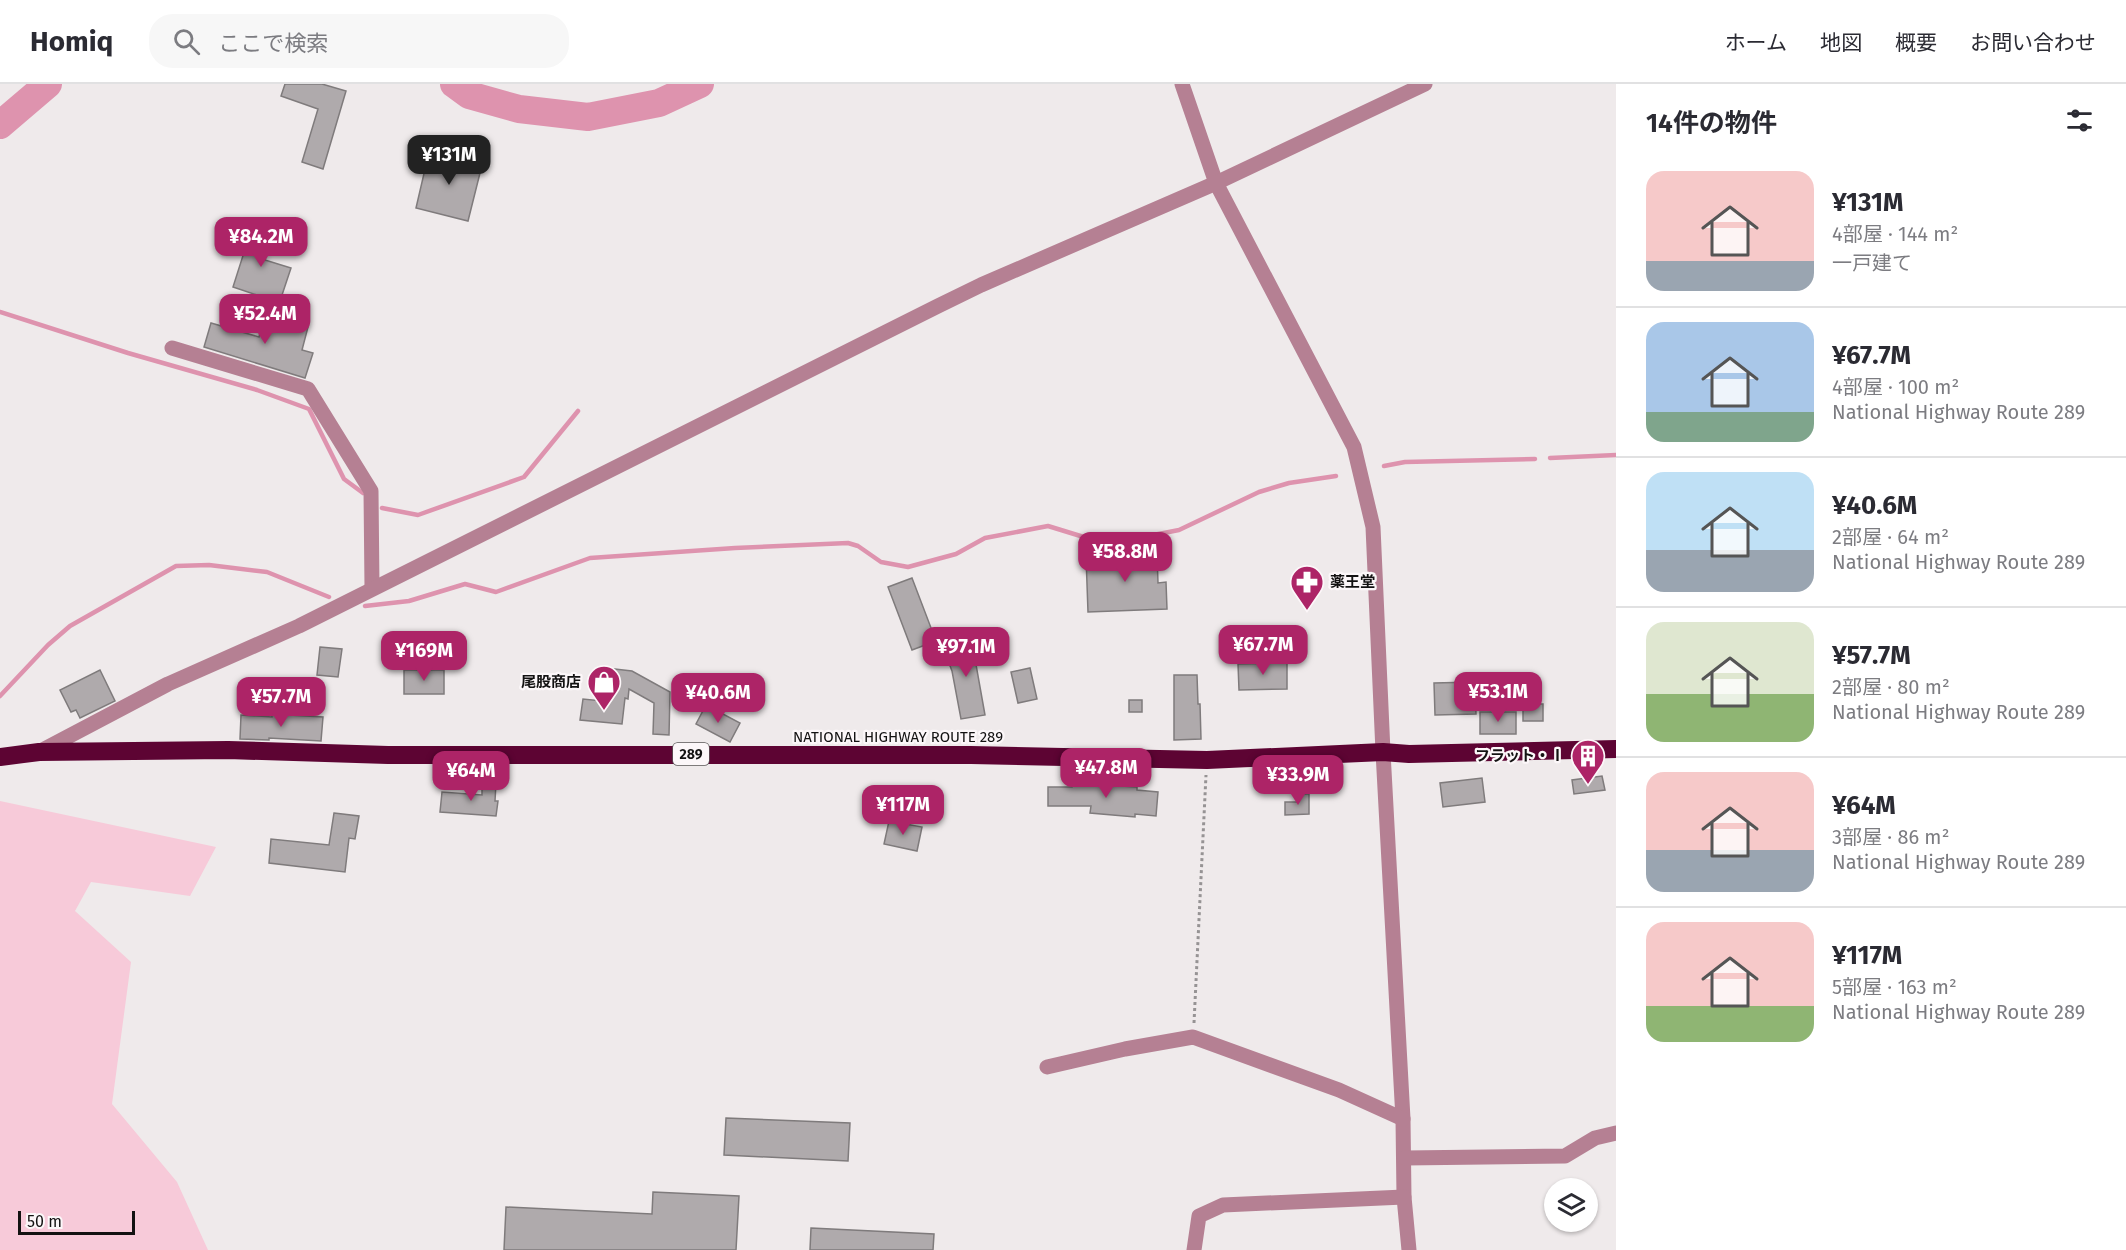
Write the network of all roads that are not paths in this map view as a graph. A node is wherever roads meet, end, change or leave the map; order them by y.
1 (1182, 84) edge
2 (1425, 84) edge
3 (1216, 183) junction
4 (172, 348) dead end
5 (372, 587) junction
6 (1616, 749) edge
7 (39, 752) junction
8 (1383, 752) junction
9 (0, 757) edge
10 (1047, 1067) dead end
11 (1403, 1119) junction
12 (1616, 1133) edge
13 (1405, 1158) junction
14 (1404, 1197) junction
15 (1194, 1250) edge
16 (1409, 1250) edge

1 - 3 street
2 - 3 street
3 - 5 street
3 - 8 street
4 - 5 street
5 - 7 street
6 - 8 highway, NATIONAL HIGHWAY ROUTE 289 / 289
7 - 8 highway, NATIONAL HIGHWAY ROUTE 289 / 289
7 - 9 highway, NATIONAL HIGHWAY ROUTE 289 / 289
8 - 11 street
10 - 11 street
11 - 13 street
12 - 13 street
13 - 14 street
14 - 15 street
14 - 16 street

